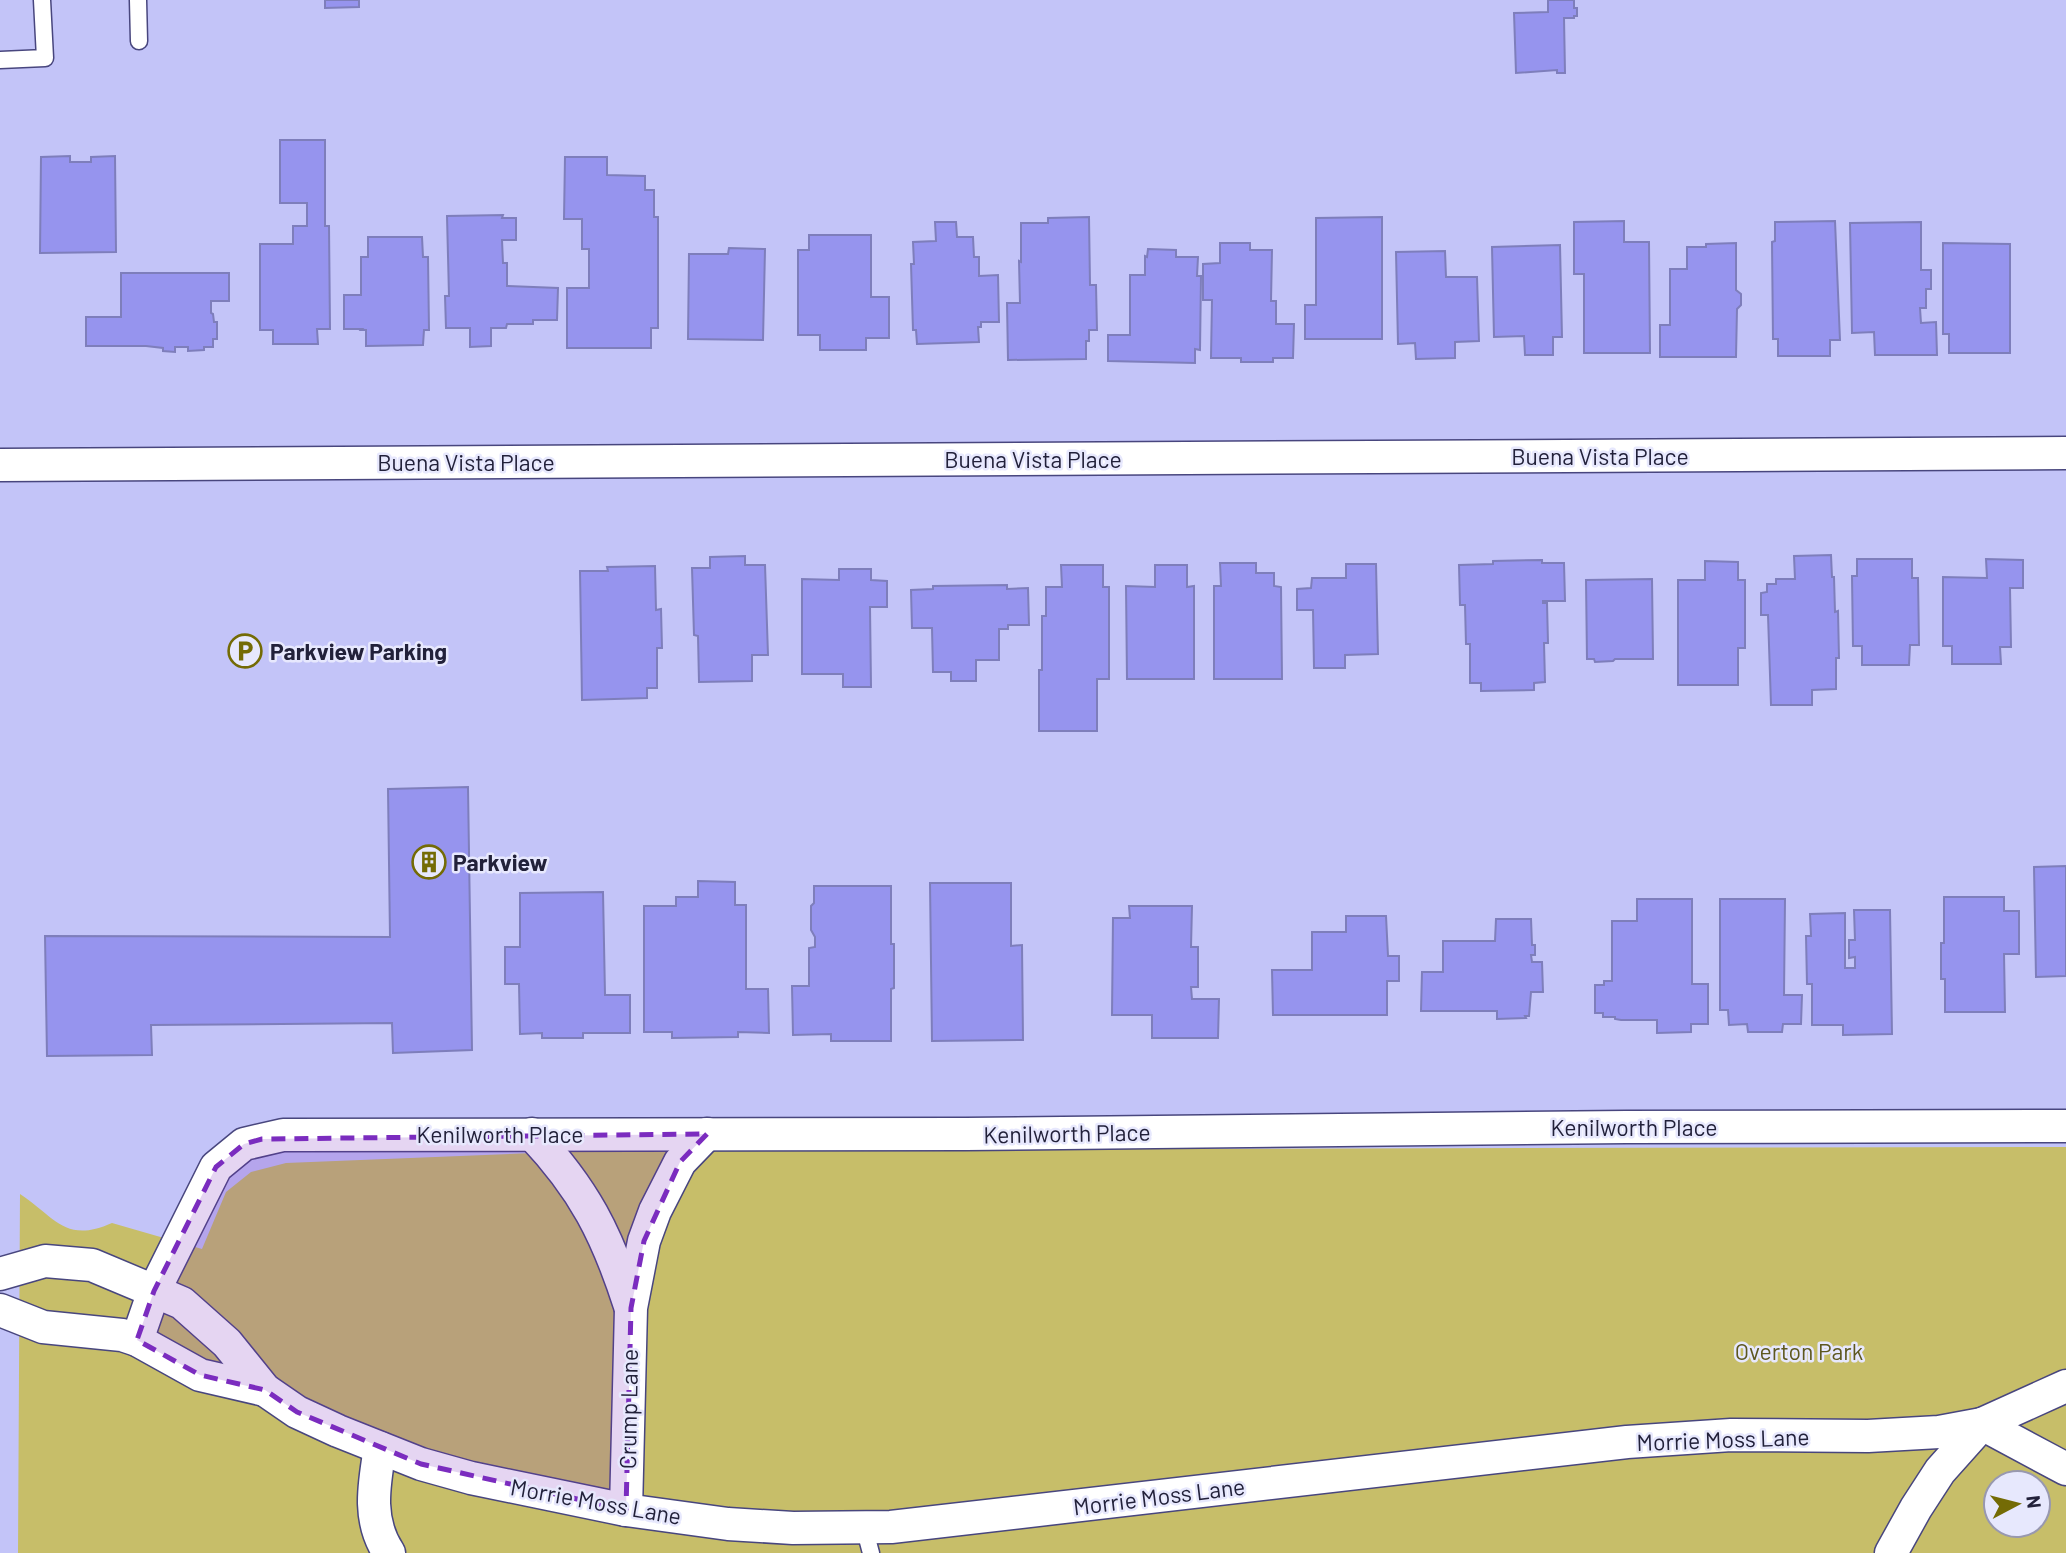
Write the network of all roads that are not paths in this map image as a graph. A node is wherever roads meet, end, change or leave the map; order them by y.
1 (42, 0) edge
2 (138, 0) edge
3 (139, 41) dead end
4 (0, 60) edge
5 (2066, 453) edge
6 (0, 465) edge
7 (2066, 1126) edge
8 (532, 1134) junction
9 (707, 1134) junction
10 (0, 1274) edge
11 (154, 1291) junction
12 (631, 1308) junction
13 (0, 1310) edge
14 (137, 1340) junction
15 (2066, 1386) edge
16 (265, 1390) junction
17 (1982, 1424) junction
18 (380, 1448) junction
19 (2066, 1469) edge
20 (626, 1510) junction
21 (868, 1540) edge
22 (389, 1553) edge
23 (1891, 1553) edge

1 - 4 lane
2 - 3 lane
5 - 6 street, Buena Vista Place
7 - 9 street, Kenilworth Place
8 - 9 street, Kenilworth Place
8 - 11 street, Kenilworth Place
8 - 12 street, Crump Lane
9 - 12 street, Crump Lane
10 - 11 street
11 - 14 street, Kenilworth Place
11 - 16 street, Morrie Moss Lane
12 - 20 street, Crump Lane
13 - 14 street
14 - 16 street, Morrie Moss Lane
15 - 17 street, Morrie Moss Lane
16 - 18 street, Morrie Moss Lane
17 - 19 street
17 - 21 street, Morrie Moss Lane
17 - 23 street
18 - 20 street, Morrie Moss Lane
18 - 22 street
20 - 21 street, Morrie Moss Lane

